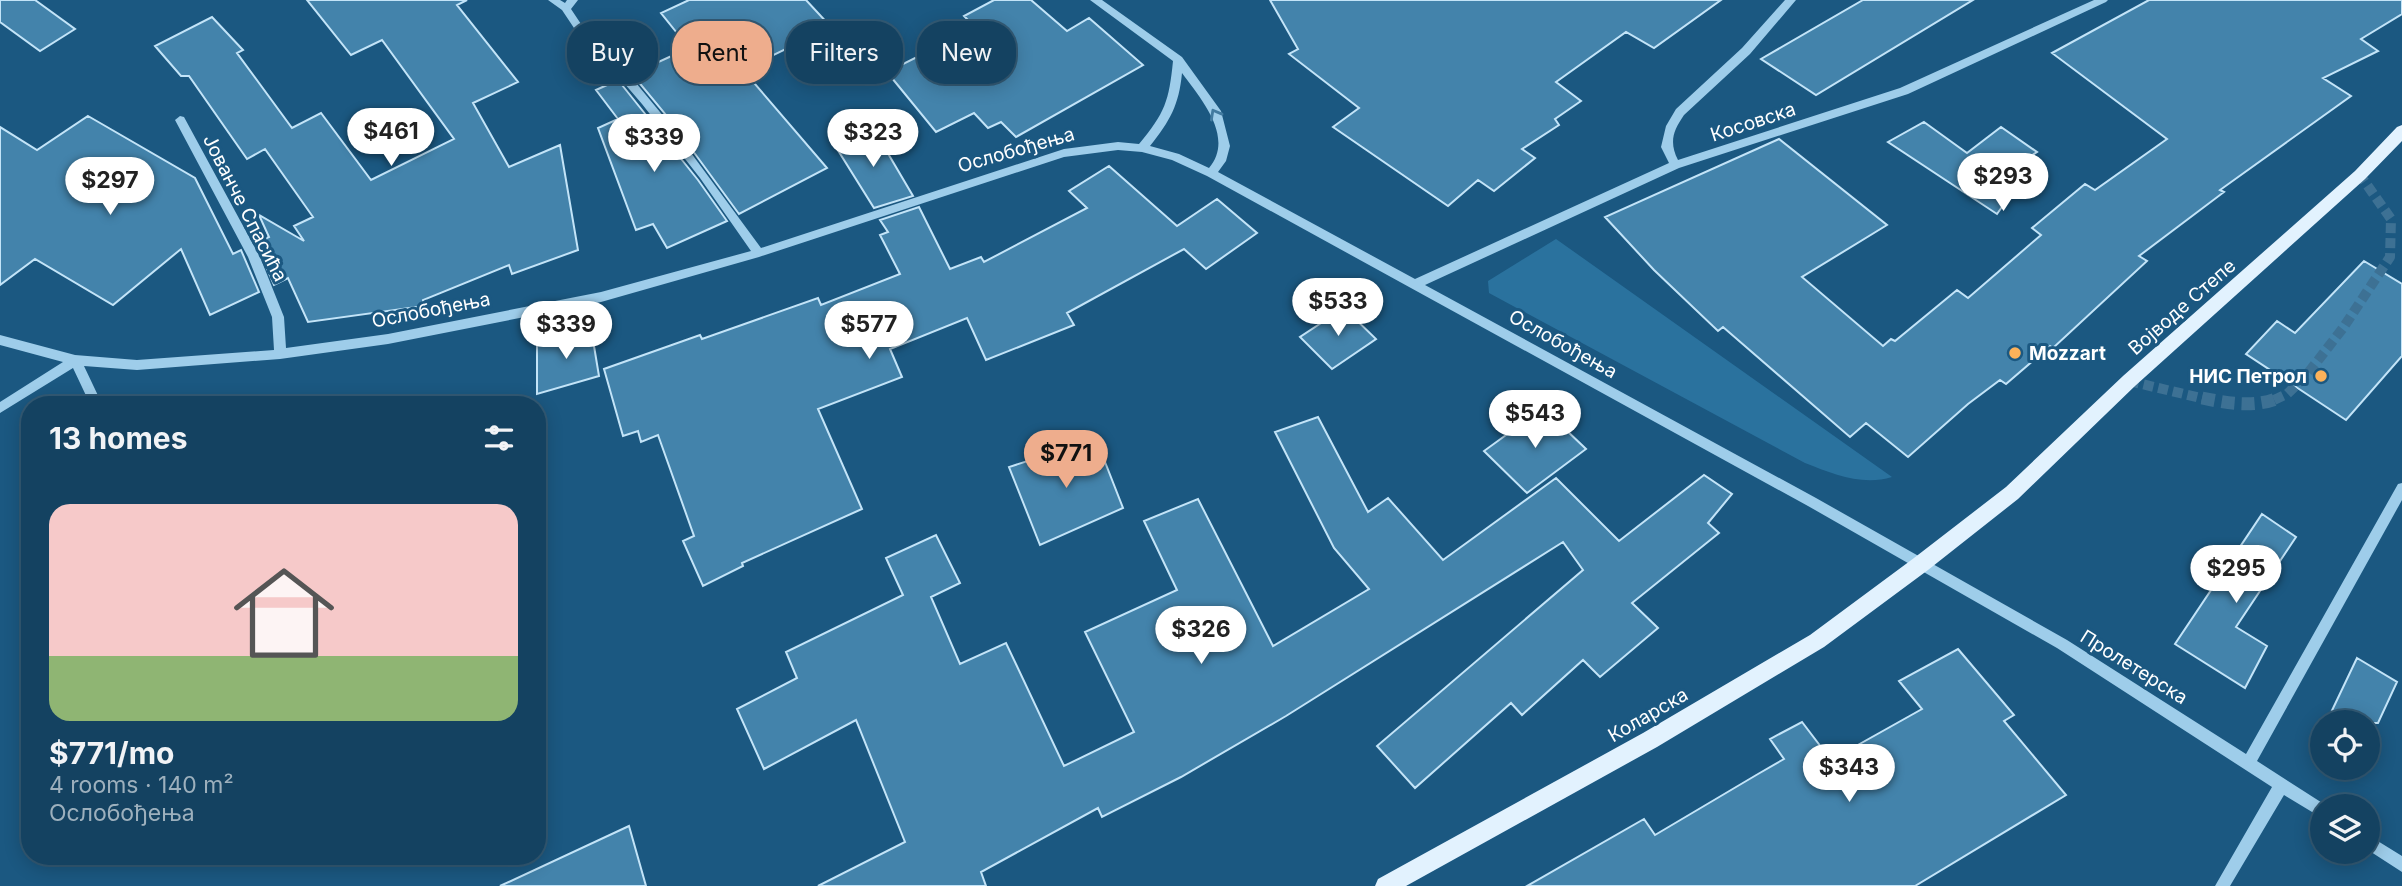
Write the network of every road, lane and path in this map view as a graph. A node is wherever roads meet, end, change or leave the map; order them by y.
1 (553, 0) edge
2 (1096, 0) edge
3 (1791, 0) edge
4 (2103, 0) edge
5 (569, 4) edge
6 (1178, 60) junction
7 (180, 120) dead end
8 (2402, 131) edge
9 (1142, 148) junction
10 (1675, 165) junction
11 (1211, 173) junction
12 (759, 253) junction
13 (1416, 284) junction
14 (0, 340) edge
15 (280, 354) junction
16 (75, 360) junction
17 (92, 396) edge
18 (0, 408) edge
19 (2402, 488) edge
20 (1921, 564) junction
21 (2249, 762) junction
22 (2282, 784) junction
23 (2310, 803) edge
24 (2380, 850) edge
25 (2402, 865) edge
26 (1385, 886) edge
27 (2222, 886) edge

1 - 5 street
2 - 6 street
3 - 10 street
4 - 10 street, Косовска
5 - 12 street
6 - 9 street
11 -> 6 street
7 - 15 street, Јованче Спасића
8 - 20 main road, Војводе Степе
9 - 11 street, Ослобођења
9 - 12 street, Ослобођења
10 - 13 street, Косовска
11 - 13 street, Ослобођења
12 - 15 street, Ослобођења
13 - 20 street, Ослобођења
14 - 16 street, Ослобођења
15 - 16 street, Ослобођења
16 - 17 street
16 - 18 street
19 - 21 street
20 - 21 street, Пролетерска
20 - 26 main road, Коларска
21 - 22 street, Пролетерска
22 - 23 street, Пролетерска
22 - 27 street
24 - 25 street

